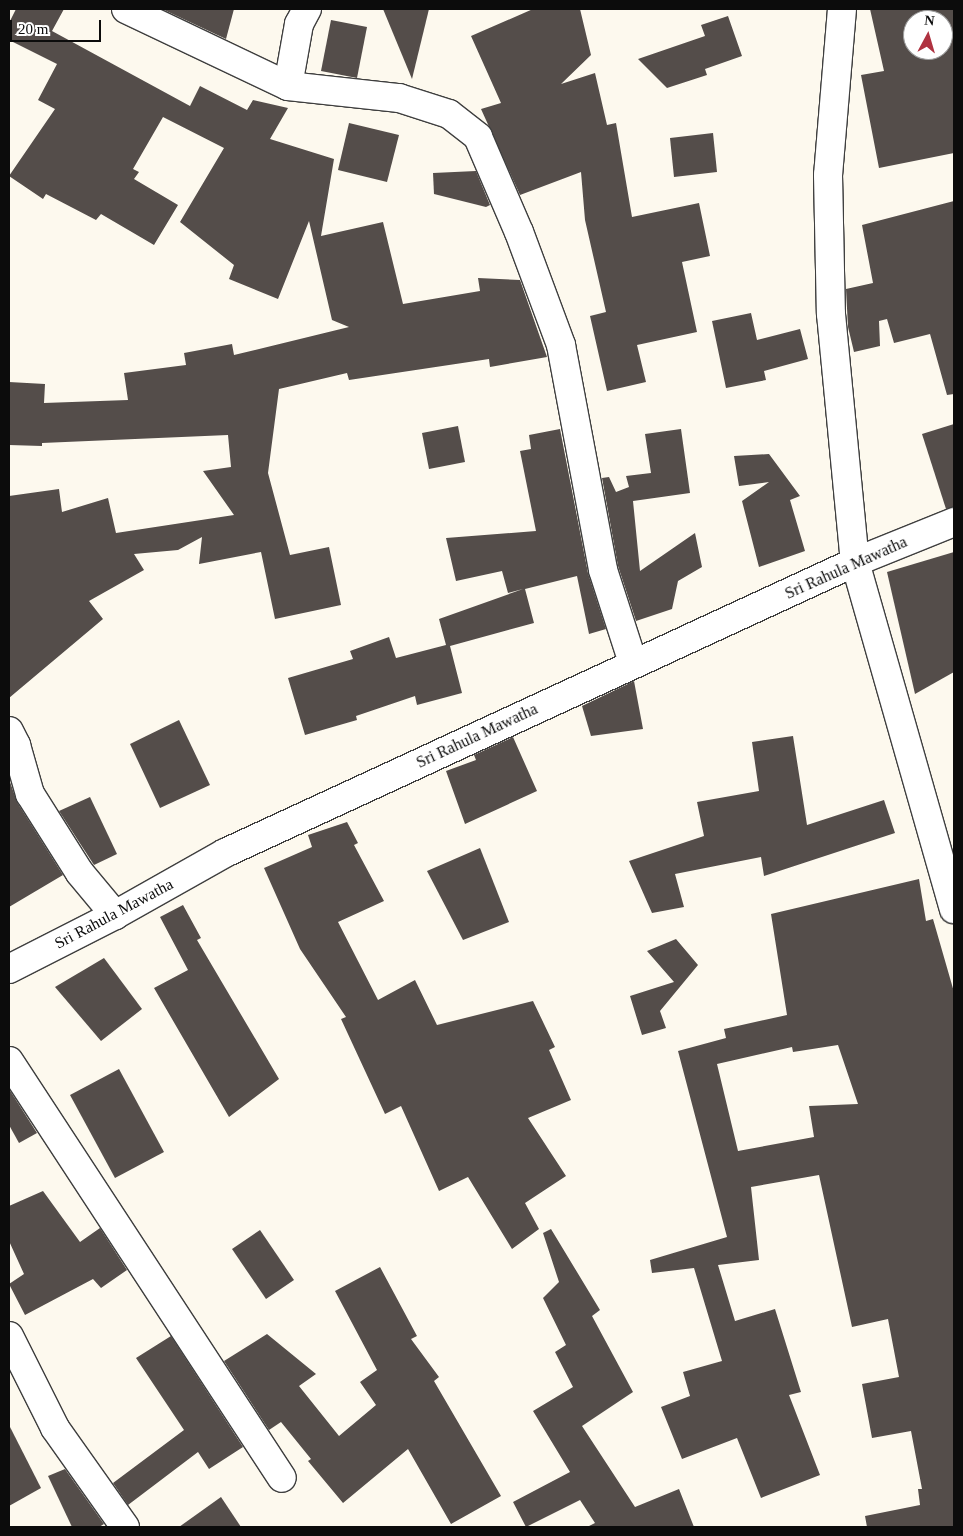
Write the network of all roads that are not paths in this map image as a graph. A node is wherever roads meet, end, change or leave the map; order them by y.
1 (126, 9) edge
2 (307, 9) edge
3 (842, 9) edge
4 (288, 86) junction
5 (954, 522) edge
6 (855, 562) junction
7 (633, 663) junction
8 (9, 732) edge
9 (954, 909) edge
10 (115, 915) junction
11 (9, 968) edge
12 (9, 1061) edge
13 (9, 1336) edge
14 (282, 1478) dead end
15 (125, 1527) edge

1 - 4 street
2 - 4 street
3 - 6 street
4 - 7 street
5 - 6 street, Sri Rahula Mawatha
6 - 7 street, Sri Rahula Mawatha
6 - 9 street
7 - 10 street, Sri Rahula Mawatha
8 - 10 street
10 - 11 street, Sri Rahula Mawatha
12 - 14 street
13 - 15 street

